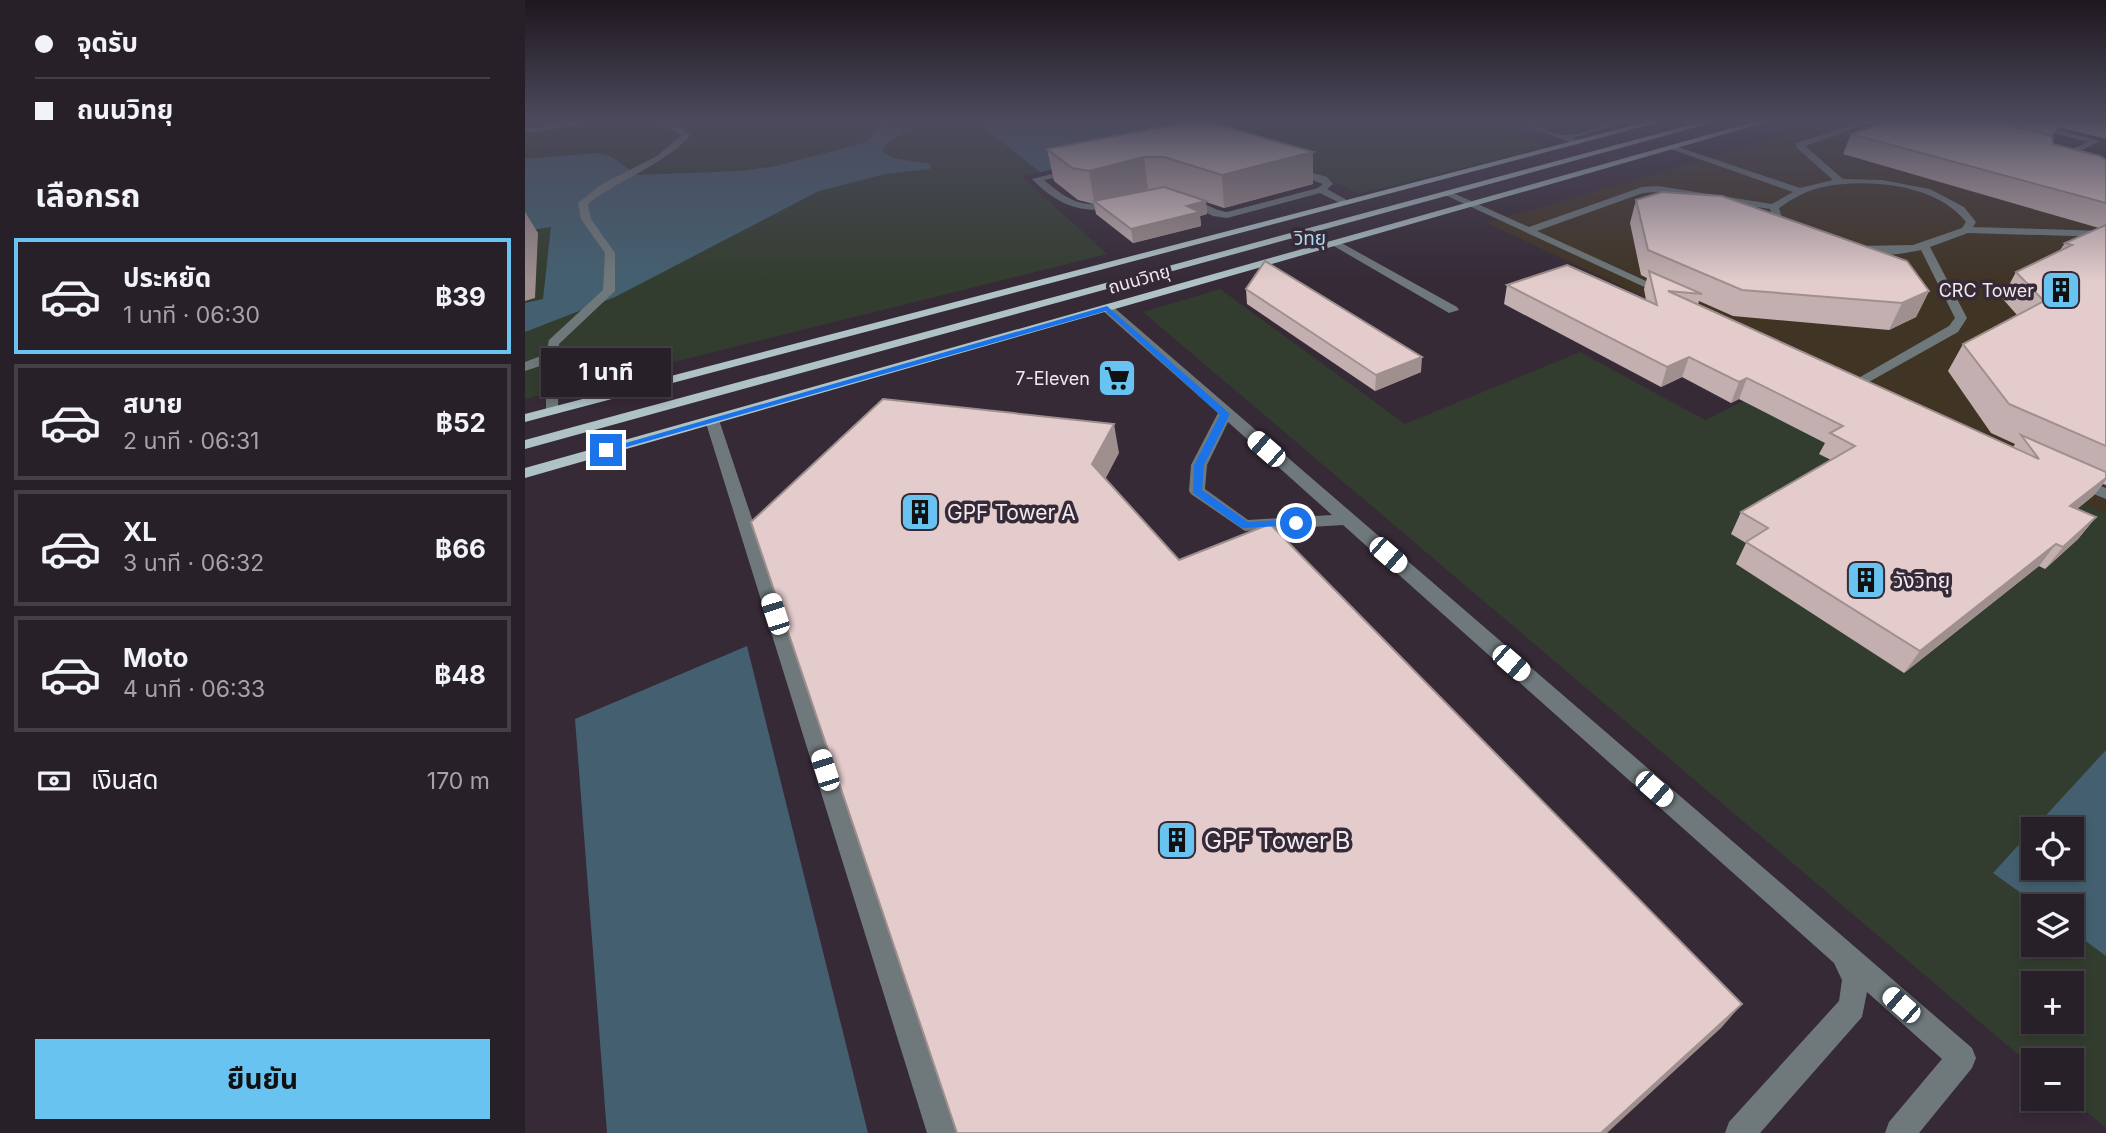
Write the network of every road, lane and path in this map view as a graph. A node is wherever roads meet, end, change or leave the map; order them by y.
1 (627, 175) edge
2 (1056, 175) edge
3 (1311, 175) edge
4 (1455, 175) edge
5 (1519, 175) edge
6 (1578, 175) edge
7 (1751, 175) edge
8 (1833, 175) edge
9 (1500, 180) junction
10 (1842, 183) junction
11 (1321, 190) junction
12 (1525, 190) junction
13 (1799, 191) junction
14 (1448, 194) junction
15 (1175, 196) edge
16 (1125, 203) edge
17 (1347, 203) junction
18 (1471, 205) junction
19 (1774, 207) junction
20 (1966, 230) junction
21 (1528, 231) junction
22 (1800, 233) edge
23 (2106, 234) edge
24 (1336, 243) junction
25 (1839, 246) edge
26 (1924, 246) junction
27 (1676, 298) edge
28 (1132, 301) junction
29 (1046, 303) junction
30 (1107, 308) junction
31 (1453, 310) dead end
32 (554, 356) junction
33 (525, 367) edge
34 (1860, 383) edge
35 (551, 411) junction
36 (1225, 414) junction
37 (525, 418) edge
38 (712, 420) junction
39 (554, 437) junction
40 (525, 444) edge
41 (557, 464) junction
42 (525, 473) edge
43 (2062, 475) edge
44 (2106, 494) edge
45 (1347, 519) junction
46 (1839, 951) junction
47 (942, 1133) edge
48 (1740, 1133) edge
49 (1899, 1133) edge

1 - 32 lane
2 - 16 lane
3 - 11 lane
4 - 17 main road, ถนนวิทยุ
5 - 9 main road, ถนนวิทยุ
6 - 12 main road, ถนนวิทยุ
7 - 13 lane
8 - 10 lane
9 - 12 main road
9 - 14 main road, ถนนวิทยุ
10 - 13 lane
10 - 20 lane
11 - 15 lane
11 - 17 lane
12 - 18 main road, ถนนวิทยุ
13 - 19 lane
14 - 18 lane
14 - 29 main road, ถนนวิทยุ
17 - 35 main road, ถนนวิทยุ
18 - 21 lane
18 - 24 main road, ถนนวิทยุ
19 - 21 lane
19 - 22 lane
20 - 23 lane
20 - 26 lane
21 - 27 lane
24 - 28 main road, ถนนวิทยุ
24 - 31 lane
25 - 26 lane
26 - 34 lane
28 - 29 main road
28 - 30 main road, ถนนวิทยุ
29 - 39 main road, ถนนวิทยุ
30 - 36 lane
30 - 38 main road, ถนนวิทยุ
32 - 33 lane
32 - 35 lane
35 - 37 main road, ถนนวิทยุ
35 - 39 main road
36 - 45 lane
36 - 45 lane
38 - 41 main road, ถนนวิทยุ
38 - 47 lane
39 - 40 main road, ถนนวิทยุ
39 - 41 main road
41 - 42 main road, ถนนวิทยุ
43 - 44 lane
45 - 46 lane
46 - 48 lane
46 - 49 lane

